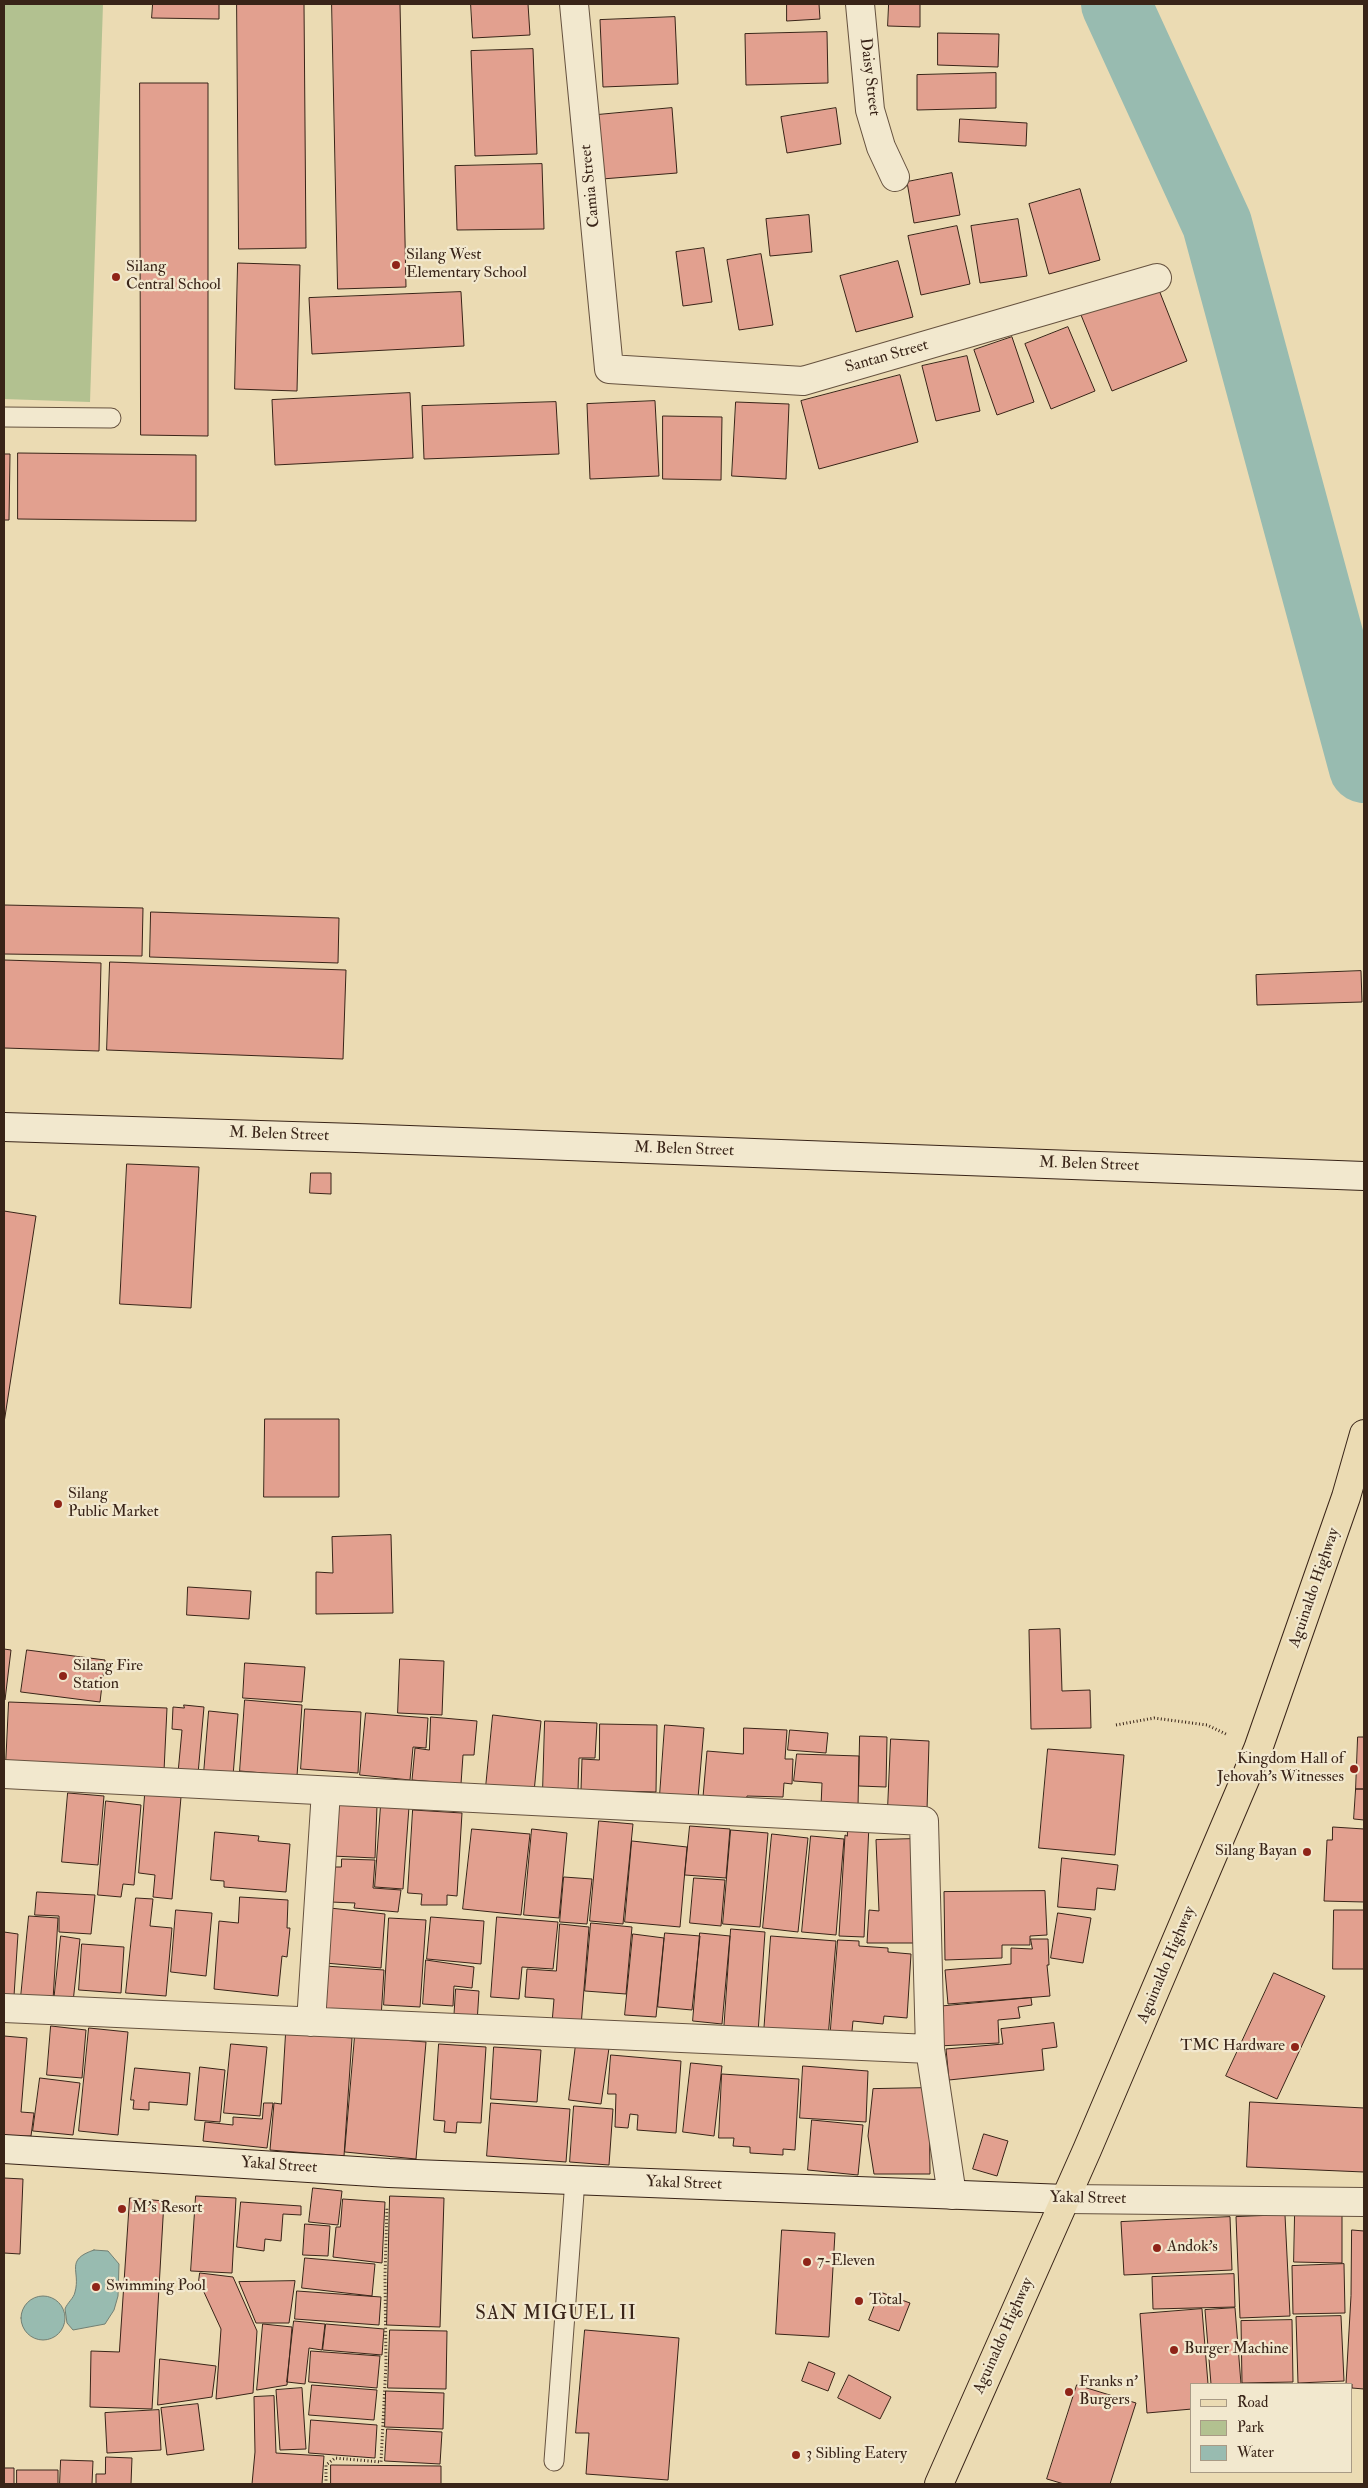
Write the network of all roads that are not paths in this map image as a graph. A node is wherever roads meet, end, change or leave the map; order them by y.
1 (574, 4) edge
2 (860, 4) edge
3 (895, 177) dead end
4 (1157, 278) dead end
5 (609, 369) joint
6 (4, 417) edge
7 (112, 418) dead end
8 (4, 1127) edge
9 (1364, 1176) edge
10 (1364, 1434) edge
11 (4, 1774) edge
12 (326, 1791) junction
13 (4, 2008) edge
14 (311, 2022) junction
15 (930, 2050) junction
16 (4, 2149) edge
17 (575, 2180) junction
18 (952, 2195) junction
19 (1066, 2199) junction
20 (1364, 2202) edge
21 (554, 2461) dead end
22 (939, 2484) edge

1 - 5 street, Camia Street
2 - 3 street, Daisy Street
4 - 5 street, Santan Street
6 - 7 lane
8 - 9 street, M. Belen Street
10 - 19 main road, Aguinaldo Highway
11 - 12 street
12 - 14 street
12 - 15 street
13 - 14 street
14 - 15 street
15 - 18 street
16 - 17 street, Yakal Street
17 - 18 street, Yakal Street
17 - 21 lane
18 - 19 street, Yakal Street
19 - 20 street, Yakal Street
19 - 22 main road, Aguinaldo Highway

